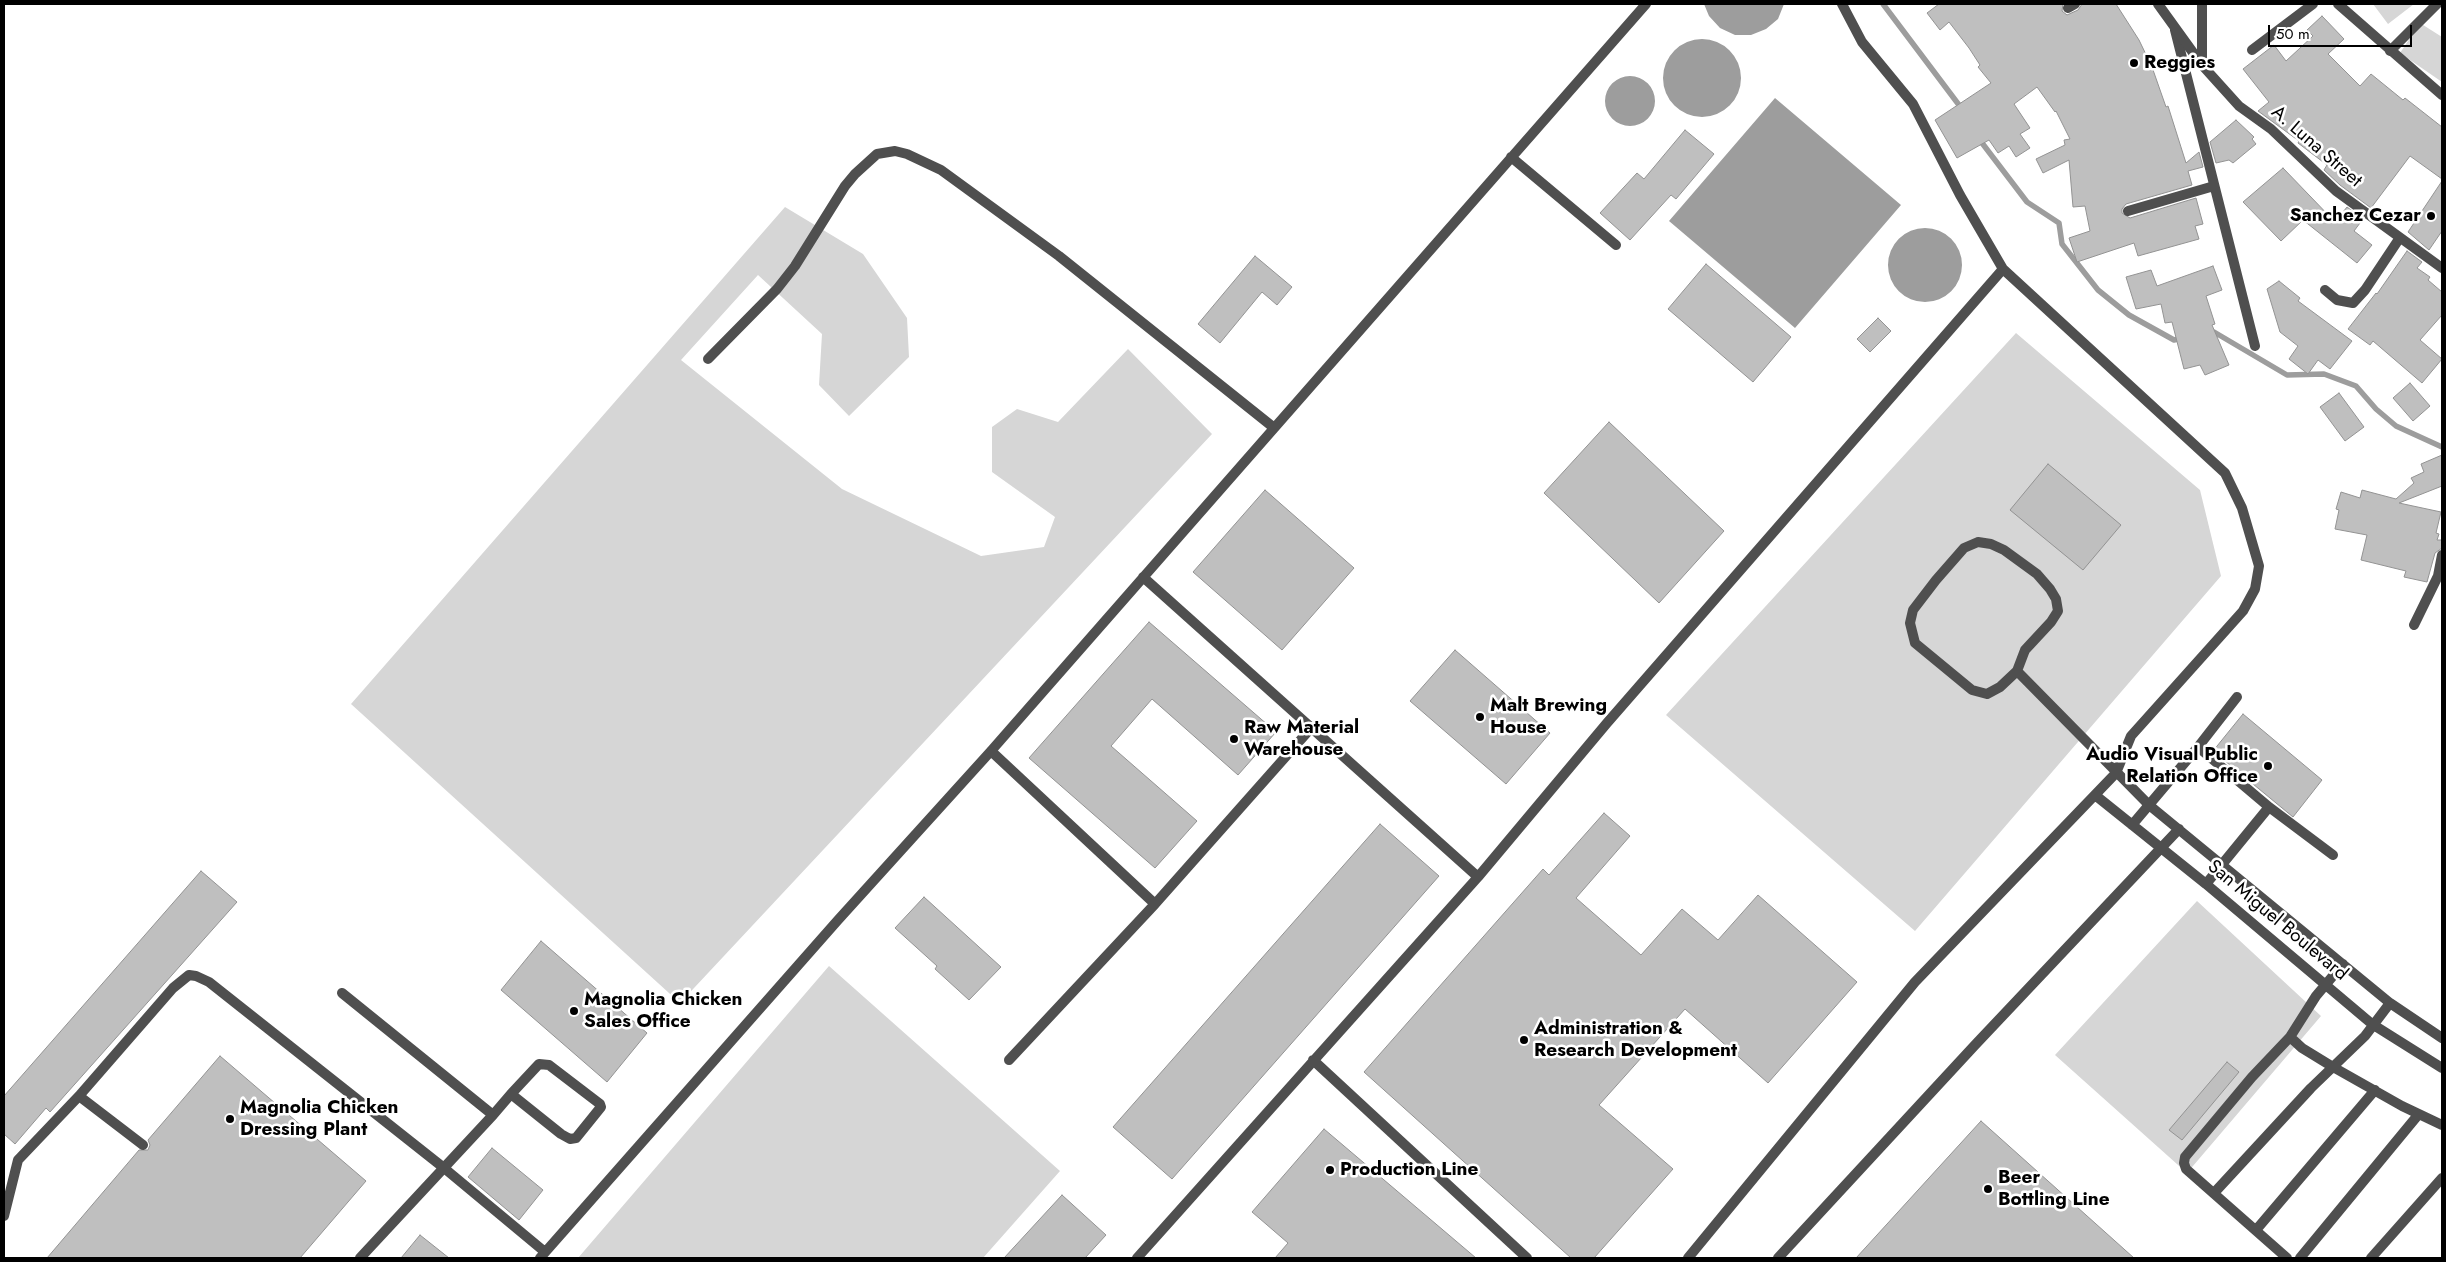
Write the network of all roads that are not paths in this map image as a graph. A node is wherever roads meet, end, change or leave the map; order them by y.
1 (1646, 4) edge
2 (1842, 4) edge
3 (2158, 4) edge
4 (2202, 4) edge
5 (2313, 4) edge
6 (2338, 4) edge
7 (2437, 4) edge
8 (2175, 30) junction
9 (2252, 50) dead end
10 (2390, 50) junction
11 (2202, 65) junction
12 (2442, 95) edge
13 (1511, 157) junction
14 (2214, 186) junction
15 (2128, 211) dead end
16 (2399, 239) junction
17 (1616, 245) dead end
18 (2442, 268) edge
19 (2003, 269) junction
20 (2325, 290) dead end
21 (2255, 346) dead end
22 (708, 359) dead end
23 (1273, 428) junction
24 (2442, 555) edge
25 (1143, 577) junction
26 (2414, 625) dead end
27 (2017, 671) junction
28 (2238, 697) dead end
29 (1312, 727) junction
30 (2198, 747) junction
31 (991, 751) junction
32 (2116, 773) junction
33 (2095, 794) junction
34 (2149, 805) junction
35 (2269, 808) junction
36 (2132, 825) junction
37 (2179, 829) junction
38 (2162, 848) junction
39 (2333, 855) dead end
40 (2222, 865) junction
41 (1478, 877) junction
42 (2206, 884) junction
43 (1155, 904) junction
44 (2342, 964) junction
45 (2325, 985) junction
46 (342, 993) dead end
47 (2390, 1003) junction
48 (2372, 1024) junction
49 (2290, 1037) junction
50 (2442, 1038) edge
51 (1009, 1060) dead end
52 (1313, 1060) junction
53 (2333, 1067) junction
54 (2442, 1068) edge
55 (2376, 1090) junction
56 (511, 1094) junction
57 (79, 1096) junction
58 (493, 1115) junction
59 (2418, 1115) junction
60 (2442, 1125) edge
61 (144, 1145) dead end
62 (444, 1168) junction
63 (2442, 1178) edge
64 (2214, 1193) junction
65 (4, 1216) edge
66 (2256, 1230) junction
67 (542, 1255) edge
68 (360, 1258) edge
69 (1138, 1258) edge
70 (1528, 1258) edge
71 (1688, 1258) edge
72 (1778, 1258) edge
73 (2287, 1258) edge
74 (2300, 1258) edge
75 (2371, 1258) edge

1 - 13 street
2 - 19 street
3 - 8 street
4 - 11 street
5 - 9 street
6 - 10 street
7 - 10 street
8 - 11 street, A. Luna Street
8 - 14 street
10 - 12 street
11 - 16 street, A. Luna Street
13 - 17 street
13 - 23 street
14 - 15 street
14 - 21 street
16 - 18 street, A. Luna Street
16 - 20 street
19 - 32 street
19 - 41 street
22 - 23 street
23 - 25 street
24 - 26 street
25 - 29 street
25 - 31 street
27 - 27 street
27 - 32 street, San Miguel Boulevard
28 - 30 street
29 - 41 street
29 - 43 street
30 - 34 street
30 - 35 street
31 - 43 street
31 - 67 street
32 - 33 street
32 - 34 street, San Miguel Boulevard
33 - 36 street, San Miguel Boulevard
33 - 71 street
34 - 36 street
34 - 37 street, San Miguel Boulevard
35 - 39 street
35 - 40 street
36 - 38 street, San Miguel Boulevard
37 - 38 street
37 - 40 street, San Miguel Boulevard
38 - 42 street, San Miguel Boulevard
38 - 72 street
40 - 42 street
40 - 44 street, San Miguel Boulevard
41 - 52 street
42 - 45 street, San Miguel Boulevard
43 - 51 street
44 - 45 street
44 - 47 street, San Miguel Boulevard
45 - 48 street, San Miguel Boulevard
45 - 49 street
46 - 58 street
47 - 48 street
47 - 50 street, San Miguel Boulevard
48 - 53 street
48 - 54 street, San Miguel Boulevard
49 - 53 street
49 - 64 street
52 - 69 street
52 - 70 street
53 - 55 street
53 - 64 street
55 - 59 street
55 - 66 street
56 - 56 street
56 - 58 street
57 - 61 street
57 - 62 street
57 - 65 street
58 - 62 street
59 - 60 street
59 - 74 street
62 - 67 street
62 - 68 street
63 - 75 street
64 - 66 street
66 - 73 street

